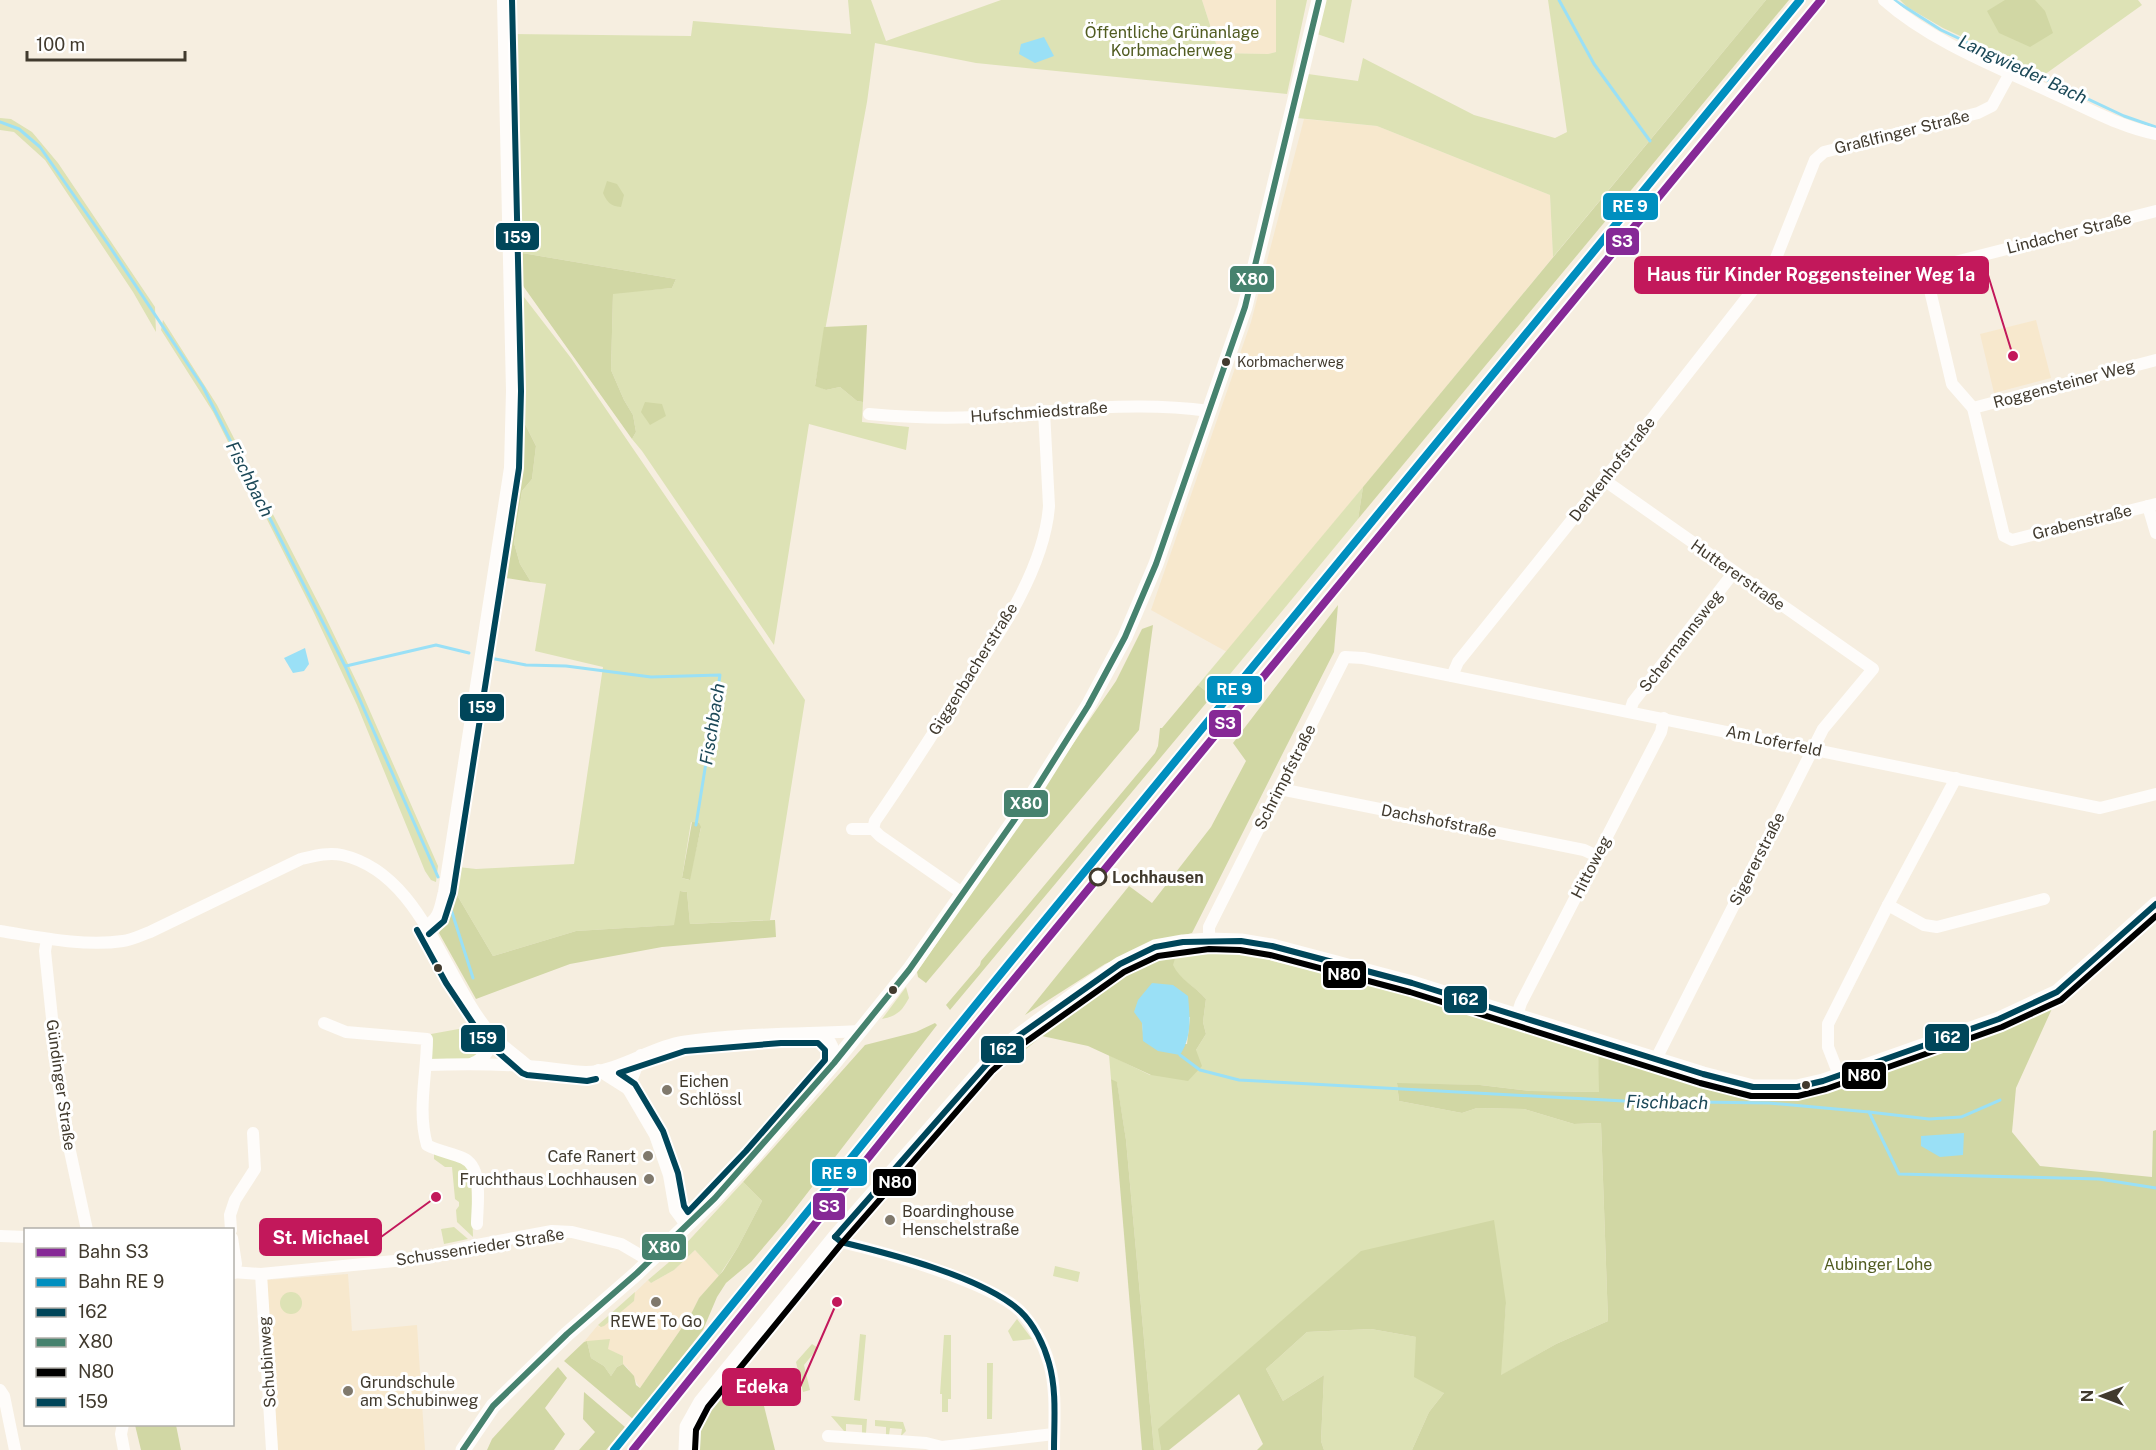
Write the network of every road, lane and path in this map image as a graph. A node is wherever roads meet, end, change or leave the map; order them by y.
1 (503, 0) edge
2 (1318, 0) edge
3 (1884, 0) edge
4 (2010, 73) junction
5 (2156, 134) edge
6 (2156, 211) edge
7 (1774, 262) junction
8 (1925, 269) junction
9 (2156, 360) edge
10 (1973, 408) junction
11 (1044, 411) junction
12 (1209, 411) junction
13 (869, 414) dead end
14 (1604, 480) junction
15 (2152, 505) edge
16 (2156, 532) edge
17 (1734, 572) junction
18 (1391, 664) joint
19 (1873, 669) joint
20 (1452, 676) junction
21 (1630, 711) junction
22 (1664, 718) junction
23 (1813, 749) junction
24 (1956, 778) junction
25 (1280, 789) junction
26 (2156, 794) edge
27 (852, 829) dead end
28 (873, 829) junction
29 (1597, 856) junction
30 (962, 893) junction
31 (2044, 899) dead end
32 (2156, 904) edge
33 (1888, 905) junction
34 (425, 926) junction
35 (0, 931) edge
36 (47, 939) junction
37 (1209, 940) junction
38 (1517, 1015) junction
39 (324, 1023) dead end
40 (860, 1031) junction
41 (491, 1034) junction
42 (821, 1034) junction
43 (641, 1055) junction
44 (1656, 1059) junction
45 (834, 1063) junction
46 (472, 1064) junction
47 (427, 1065) junction
48 (528, 1066) junction
49 (598, 1070) junction
50 (1839, 1076) junction
51 (628, 1089) junction
52 (253, 1133) dead end
53 (477, 1224) dead end
54 (687, 1226) junction
55 (87, 1228) edge
56 (231, 1228) edge
57 (0, 1236) edge
58 (24, 1237) edge
59 (835, 1237) junction
60 (234, 1251) edge
61 (650, 1261) junction
62 (234, 1269) edge
63 (234, 1272) edge
64 (261, 1274) junction
65 (0, 1390) edge
66 (123, 1426) edge
67 (1054, 1434) junction
68 (828, 1436) dead end
69 (15, 1450) edge
70 (124, 1450) edge
71 (272, 1450) edge
72 (464, 1450) edge
73 (686, 1450) edge
74 (1054, 1450) edge

1 - 34 street
2 - 12 main road
3 - 4 street
4 - 5 street
4 - 7 street, Graßlfinger Straße
6 - 8 street, Lindacher Straße
7 - 8 street, Lindacher Straße
7 - 14 street, Denkenhofstraße
8 - 10 street
9 - 10 street, Roggensteiner Weg
10 - 15 street, Grabenstraße
11 - 12 street, Hufschmiedstraße
11 - 13 street, Hufschmiedstraße
11 - 28 street, Giggenbacherstraße
12 - 30 main road
14 - 17 street, Huttererstraße
14 - 20 street, Denkenhofstraße
15 - 16 street
17 - 19 street, Huttererstraße
17 - 21 street, Schermannsweg
18 - 20 street, Am Loferfeld
18 - 25 street, Schrimpfstraße
19 - 23 street, Sigererstraße
20 - 21 street, Am Loferfeld
21 - 22 street, Am Loferfeld
22 - 23 street, Am Loferfeld
22 - 29 street, Hittoweg
23 - 24 street, Am Loferfeld
23 - 44 street, Sigererstraße
24 - 26 street, Am Loferfeld
24 - 33 street
25 - 29 street, Dachshofstraße
25 - 37 street, Schrimpfstraße
27 - 28 street
28 - 30 street
29 - 38 street, Hittoweg
30 - 40 main road
31 - 33 street
32 - 50 main road
33 - 50 street
34 - 36 street
34 - 41 street
35 - 36 street
36 - 55 street, Gündinger Straße
37 - 38 main road
37 - 59 main road
38 - 44 main road
39 - 47 street
40 - 42 street
40 - 45 main road
41 - 46 street
41 - 48 street
42 - 43 street
42 - 45 street
43 - 49 street
43 - 51 street
44 - 50 main road
45 - 54 main road
46 - 47 street
46 - 48 street
47 - 53 street
48 - 49 street
49 - 51 street
51 - 54 street
52 - 56 street
54 - 61 main road
57 - 58 street
59 - 67 street
59 - 73 main road
60 - 62 street
61 - 64 street, Schussenrieder Straße
61 - 72 main road
63 - 64 street, Schussenrieder Straße
64 - 71 street, Schubinweg
65 - 69 street
66 - 70 street
67 - 68 street
67 - 74 street

